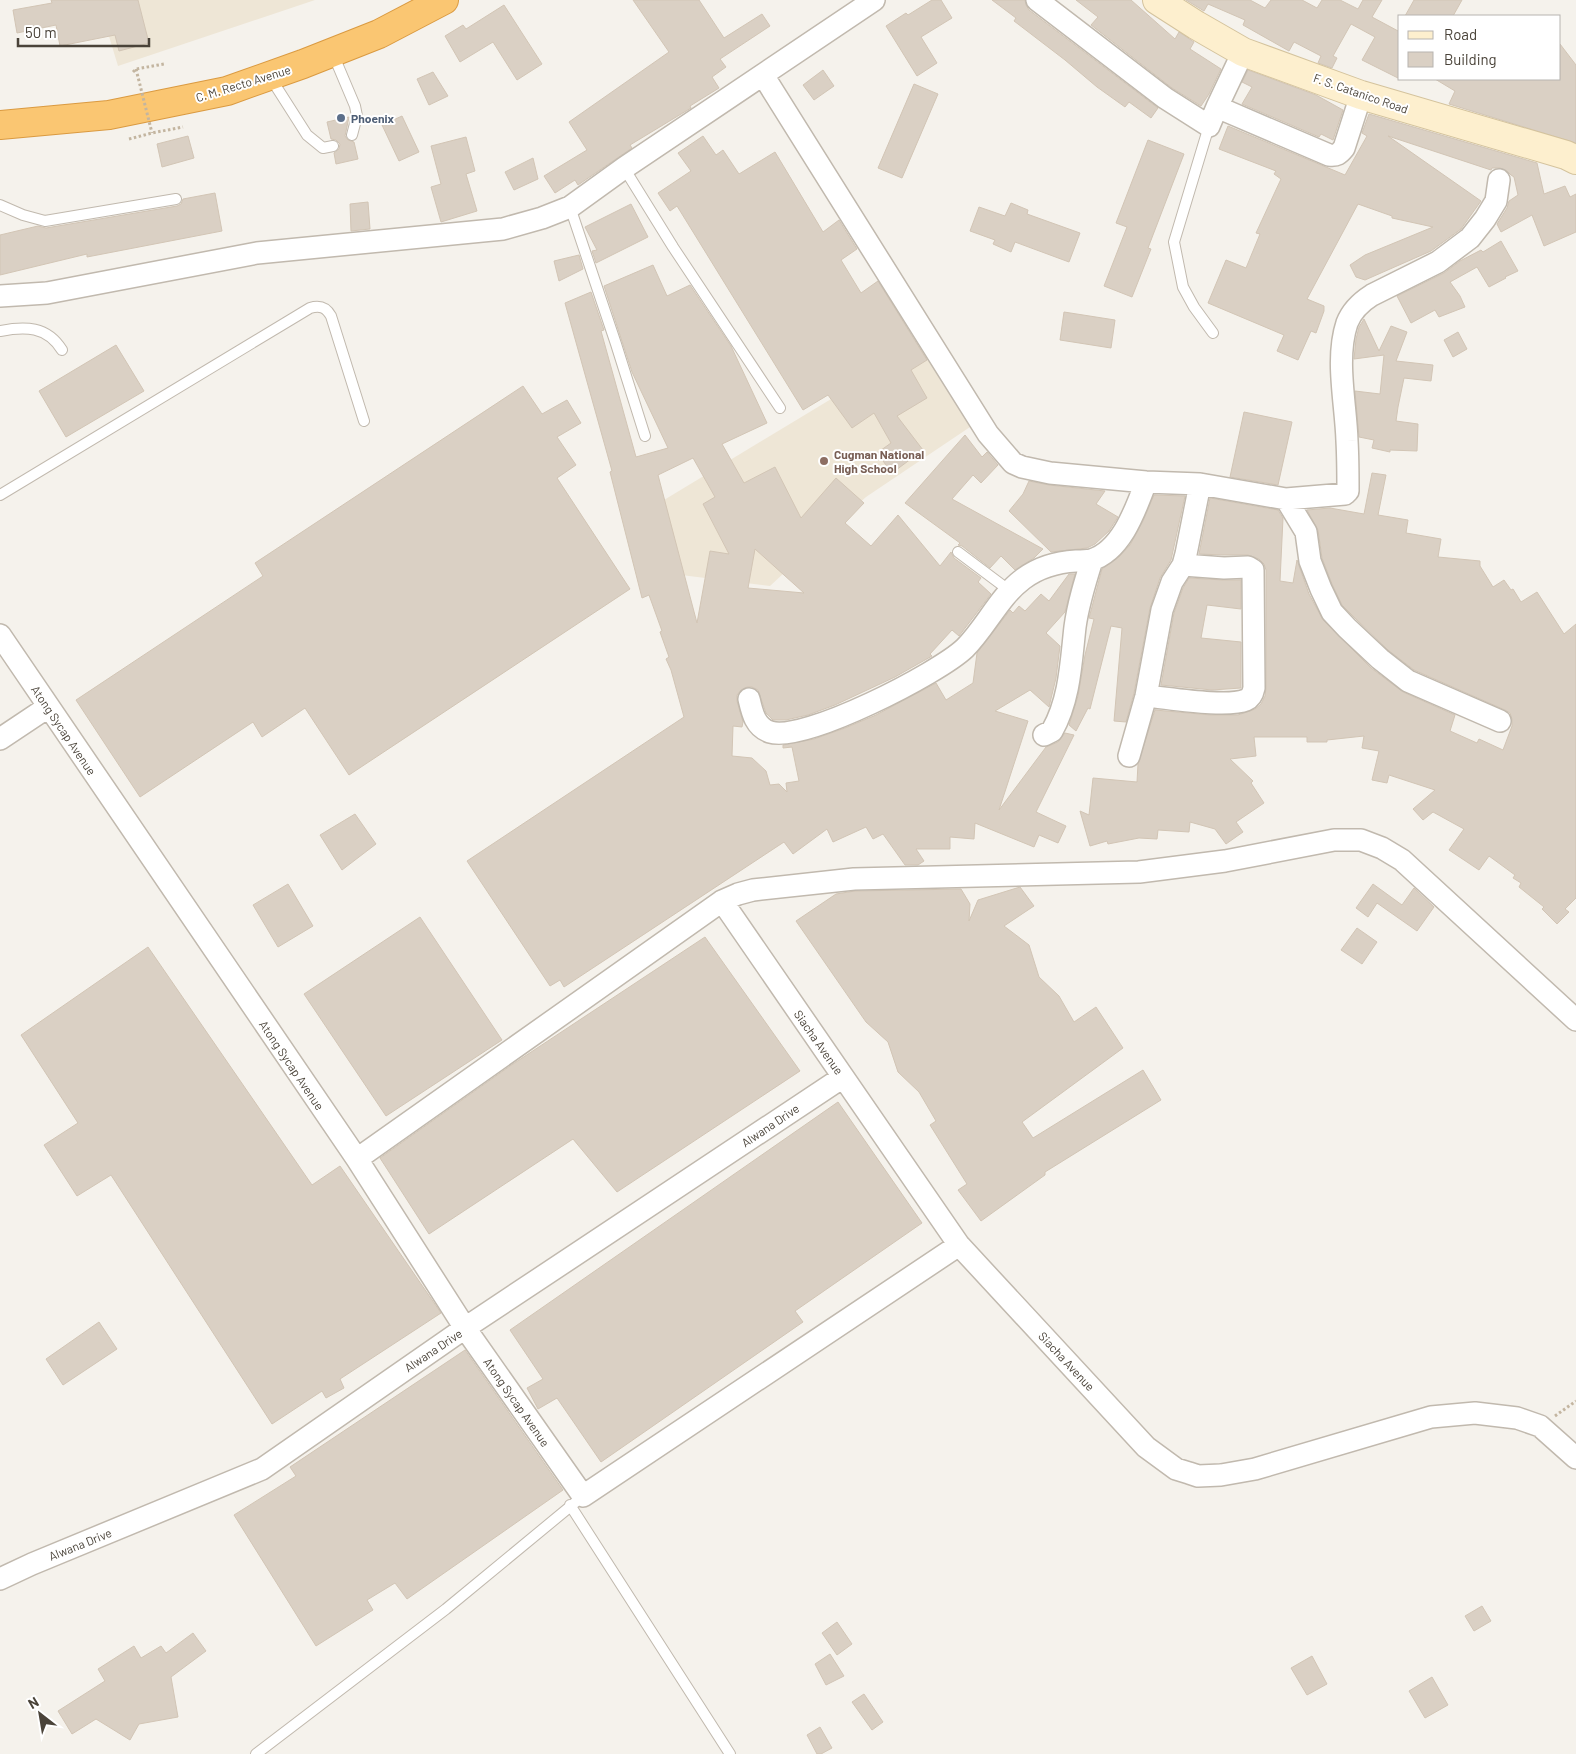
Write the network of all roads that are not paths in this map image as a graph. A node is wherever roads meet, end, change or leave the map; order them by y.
1 (444, 0) edge
2 (874, 0) edge
3 (1037, 0) edge
4 (1156, 0) edge
5 (1243, 52) junction
6 (332, 53) junction
7 (763, 74) junction
8 (269, 76) junction
9 (1361, 95) junction
10 (1213, 117) junction
11 (0, 125) edge
12 (352, 135) dead end
13 (333, 146) dead end
14 (1576, 160) edge
15 (624, 168) junction
16 (1499, 180) dead end
17 (176, 199) dead end
18 (0, 205) edge
19 (570, 207) junction
20 (0, 296) edge
21 (0, 331) edge
22 (1213, 333) dead end
23 (62, 350) dead end
24 (780, 408) dead end
25 (364, 421) dead end
26 (644, 436) dead end
27 (1146, 482) junction
28 (1200, 484) junction
29 (0, 495) edge
30 (1286, 499) junction
31 (958, 552) dead end
32 (1092, 560) junction
33 (1182, 565) junction
34 (1010, 591) junction
35 (0, 634) edge
36 (1146, 696) junction
37 (749, 698) dead end
38 (48, 707) junction
39 (1500, 721) dead end
40 (1044, 735) dead end
41 (0, 739) edge
42 (1129, 756) dead end
43 (722, 901) junction
44 (1576, 1020) edge
45 (843, 1077) junction
46 (357, 1159) junction
47 (959, 1245) junction
48 (465, 1328) junction
49 (1576, 1458) edge
50 (576, 1500) junction
51 (0, 1579) edge
52 (256, 1754) edge
53 (730, 1754) edge

1 - 6 highway, C. M. Recto Avenue
2 - 7 street
3 - 10 street
4 - 5 street, F. S. Catanico Road
5 - 9 street, F. S. Catanico Road
5 - 10 street
6 - 8 highway, C. M. Recto Avenue
6 - 12 lane
7 - 15 street
7 - 27 street
8 - 11 highway, C. M. Recto Avenue
8 - 13 lane
9 - 10 street
9 - 14 street, F. S. Catanico Road
10 - 22 lane
15 - 19 street
15 - 24 lane
16 - 30 street
17 - 18 lane
19 - 20 street
19 - 26 lane
21 - 23 lane
25 - 29 lane
27 - 28 street
27 - 32 street
28 - 30 street
28 - 33 street
30 - 39 street
31 - 34 lane
32 - 34 street
32 - 40 street
33 - 36 street
33 - 36 street
34 - 37 street
35 - 38 street, Atong Sycap Avenue
36 - 42 street
38 - 41 street
38 - 46 street, Atong Sycap Avenue
43 - 44 street
43 - 45 street, Siacha Avenue
43 - 46 street
45 - 47 street, Siacha Avenue
45 - 48 street, Alwana Drive
46 - 48 street, Atong Sycap Avenue
47 - 49 street, Siacha Avenue
47 - 50 street
48 - 50 street, Atong Sycap Avenue
48 - 51 street, Alwana Drive
50 - 52 lane
50 - 53 lane

